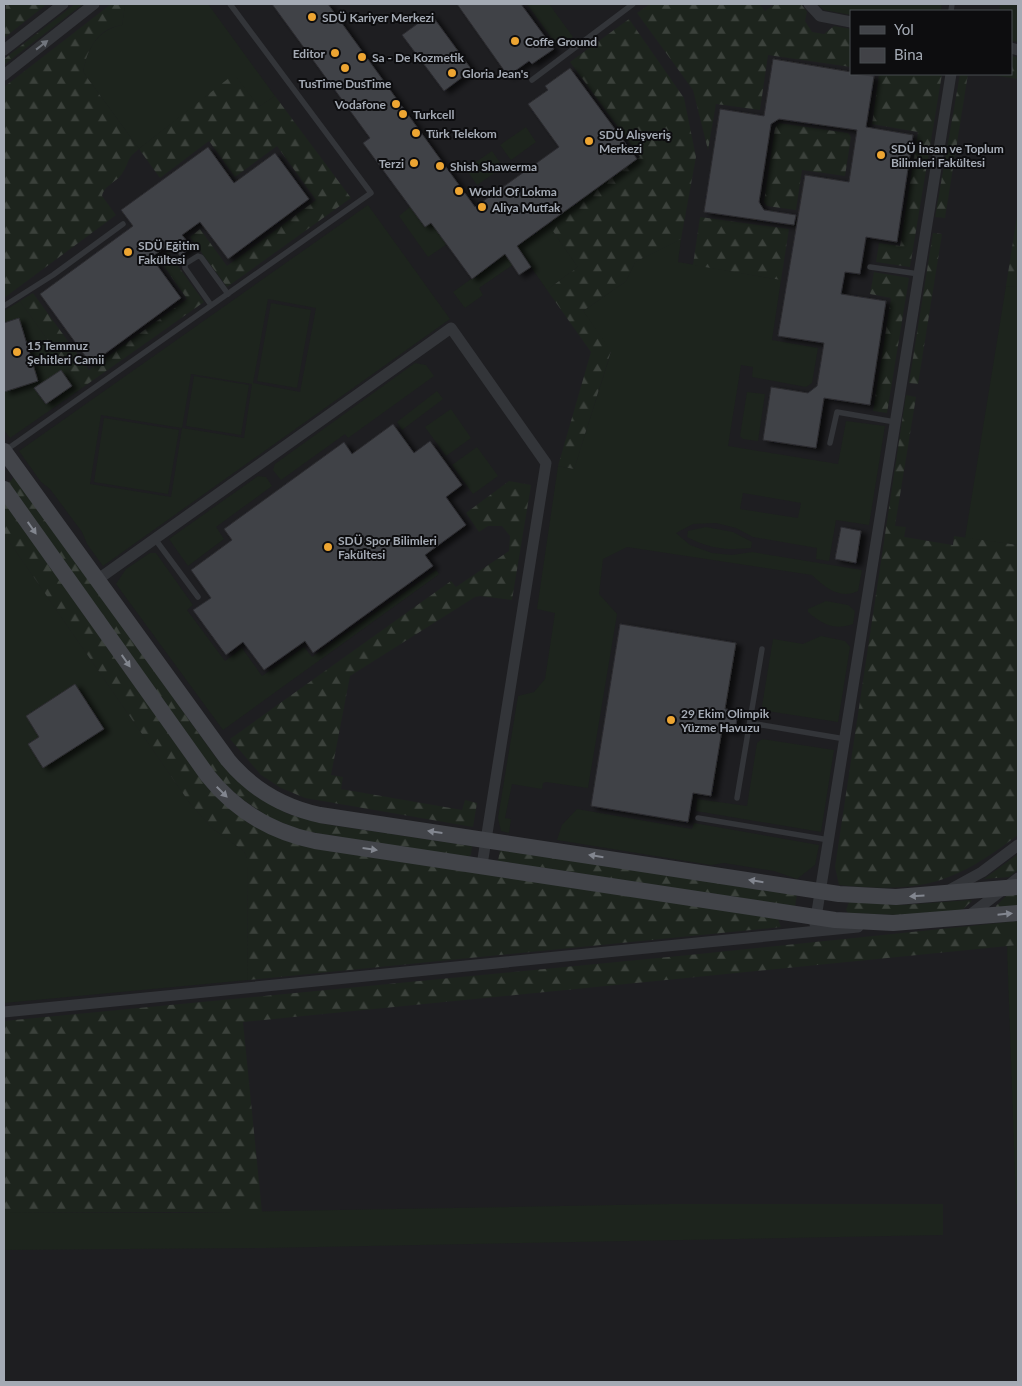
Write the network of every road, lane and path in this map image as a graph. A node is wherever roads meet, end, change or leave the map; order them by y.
1 (63, 4) edge
2 (94, 4) edge
3 (230, 4) edge
4 (634, 4) edge
5 (809, 4) edge
6 (850, 22) edge
7 (4, 50) edge
8 (4, 75) edge
9 (950, 75) edge
10 (532, 80) dead end
11 (123, 224) dead end
12 (870, 267) dead end
13 (919, 274) junction
14 (228, 294) junction
15 (211, 305) junction
16 (4, 306) edge
17 (896, 422) junction
18 (830, 443) dead end
19 (4, 451) edge
20 (4, 488) edge
21 (155, 539) junction
22 (97, 580) junction
23 (198, 597) dead end
24 (762, 649) dead end
25 (750, 723) junction
26 (845, 739) junction
27 (738, 798) dead end
28 (698, 818) dead end
29 (486, 840) junction
30 (829, 840) junction
31 (1018, 845) edge
32 (482, 865) junction
33 (1014, 884) edge
34 (821, 891) junction
35 (939, 895) junction
36 (1018, 913) edge
37 (817, 917) junction
38 (966, 918) junction
39 (893, 923) junction
40 (806, 933) junction
41 (4, 1012) edge

1 - 7 street
8 -> 2 street
3 - 14 lane
4 - 10 lane
5 - 6 street
9 - 13 street
11 - 16 lane
12 - 13 lane
13 - 17 street
14 - 15 lane
14 - 15 lane
15 - 19 lane
17 - 18 lane
17 - 26 street
19 - 22 street
20 -> 32 street
21 - 22 street
21 - 23 lane
21 - 29 street
29 -> 22 street
24 - 25 lane
25 - 26 lane
25 - 27 lane
26 - 30 street
28 - 30 lane
29 - 32 street
34 -> 29 street
30 - 34 street
31 - 35 street
32 - 37 street
33 - 35 street
33 - 38 street
35 -> 34 street
34 - 37 street
38 -> 36 street
37 - 39 street
37 - 40 street
38 - 39 street
39 - 40 street
40 - 41 street

